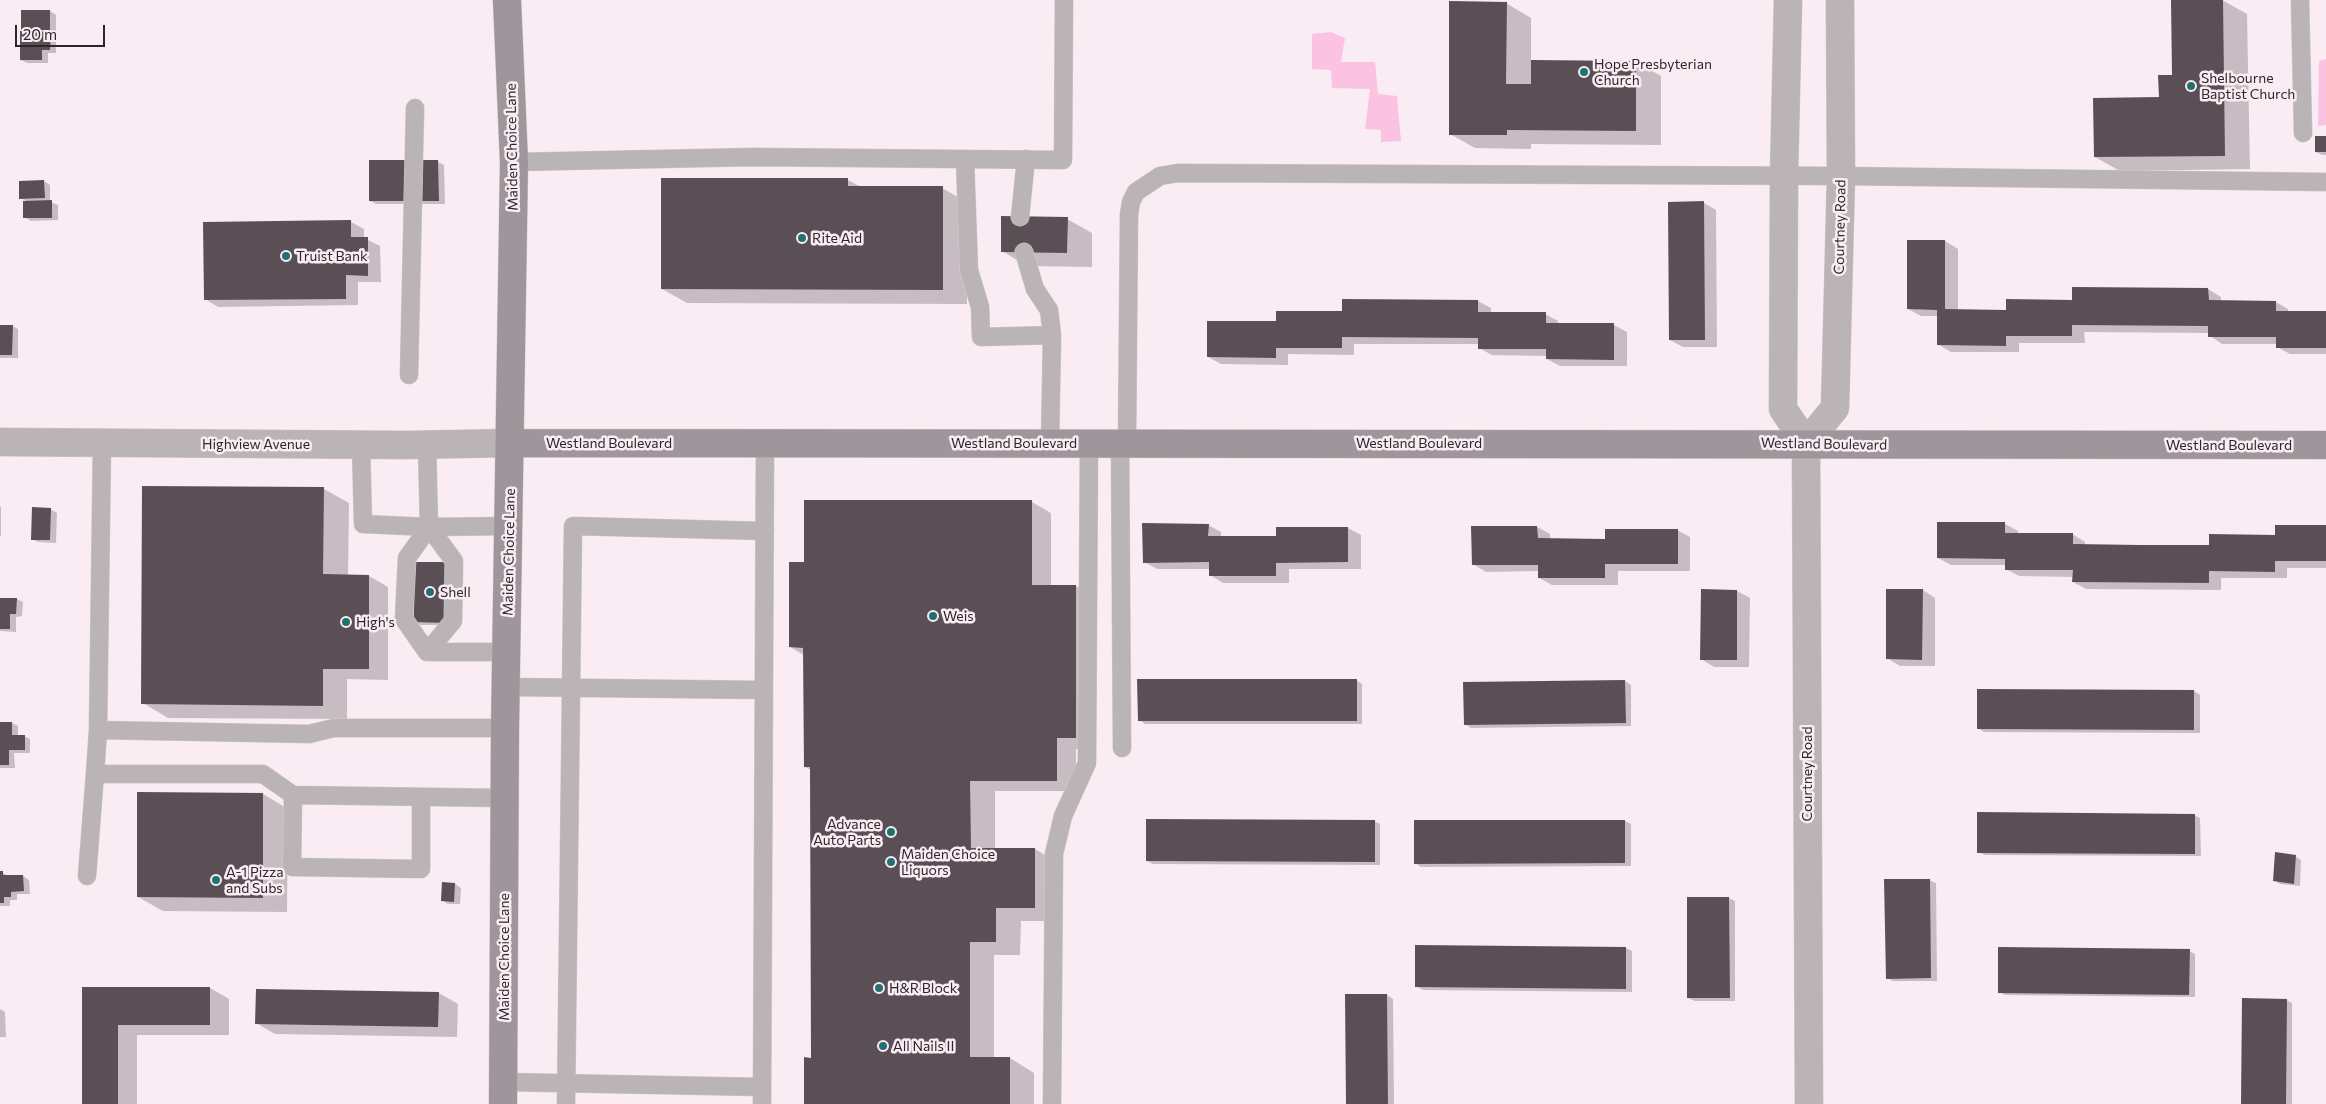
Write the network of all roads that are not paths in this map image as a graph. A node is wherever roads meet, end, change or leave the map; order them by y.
1 (506, 0) edge
2 (1064, 0) edge
3 (1788, 0) edge
4 (1840, 0) edge
5 (2300, 0) edge
6 (415, 108) dead end
7 (2303, 133) dead end
8 (965, 159) junction
9 (1026, 159) junction
10 (514, 162) junction
11 (1784, 176) junction
12 (1841, 176) junction
13 (2326, 182) edge
14 (1020, 217) dead end
15 (1024, 252) dead end
16 (1052, 335) junction
17 (409, 376) dead end
18 (0, 442) edge
19 (102, 443) junction
20 (511, 443) junction
21 (765, 443) junction
22 (1050, 443) junction
23 (1089, 443) junction
24 (1123, 443) junction
25 (361, 444) junction
26 (427, 444) junction
27 (1806, 444) junction
28 (2326, 445) edge
29 (510, 526) junction
30 (429, 527) junction
31 (765, 531) junction
32 (427, 652) junction
33 (506, 652) junction
34 (507, 687) junction
35 (571, 687) junction
36 (764, 690) junction
37 (505, 728) junction
38 (98, 730) junction
39 (1122, 748) dead end
40 (95, 774) junction
41 (293, 796) junction
42 (421, 798) junction
43 (505, 798) junction
44 (86, 876) dead end
45 (566, 1084) junction
46 (503, 1093) edge
47 (762, 1095) edge
48 (566, 1104) edge
49 (1052, 1104) edge
50 (1809, 1104) edge

1 - 10 street, Maiden Choice Lane
2 - 9 lane
3 - 11 street
4 - 12 street, Courtney Road
5 - 7 lane
6 - 17 lane
8 - 9 lane
8 - 10 lane
8 - 16 lane
9 - 14 lane
10 - 20 street, Maiden Choice Lane
11 - 12 lane
11 - 24 lane
11 - 27 street
12 - 13 lane
12 - 27 street, Courtney Road
15 - 16 lane
16 - 22 lane
18 - 19 street, Highview Avenue
19 - 25 street, Highview Avenue
19 - 38 lane
20 - 21 street, Westland Boulevard
20 - 26 street, Highview Avenue
20 - 29 street, Maiden Choice Lane
21 - 22 street, Westland Boulevard
21 - 31 lane
22 - 23 street, Westland Boulevard
23 - 24 street, Westland Boulevard
23 - 49 lane
24 - 27 street, Westland Boulevard
24 - 39 lane
25 - 26 street, Highview Avenue
25 - 30 lane
26 - 30 lane
27 - 28 street, Westland Boulevard
27 - 50 street, Courtney Road
29 - 30 lane
29 - 33 street, Maiden Choice Lane
30 - 32 lane
30 - 32 lane
31 - 35 lane
31 - 36 lane
32 - 33 lane
33 - 34 street, Maiden Choice Lane
34 - 35 lane
34 - 37 street, Maiden Choice Lane
35 - 36 lane
35 - 45 lane
36 - 47 lane
37 - 38 lane
37 - 43 street, Maiden Choice Lane
38 - 40 lane
40 - 41 lane
40 - 44 lane
41 - 42 lane
41 - 42 lane
42 - 43 lane
43 - 46 street, Maiden Choice Lane
45 - 46 lane
45 - 47 lane
45 - 48 lane

